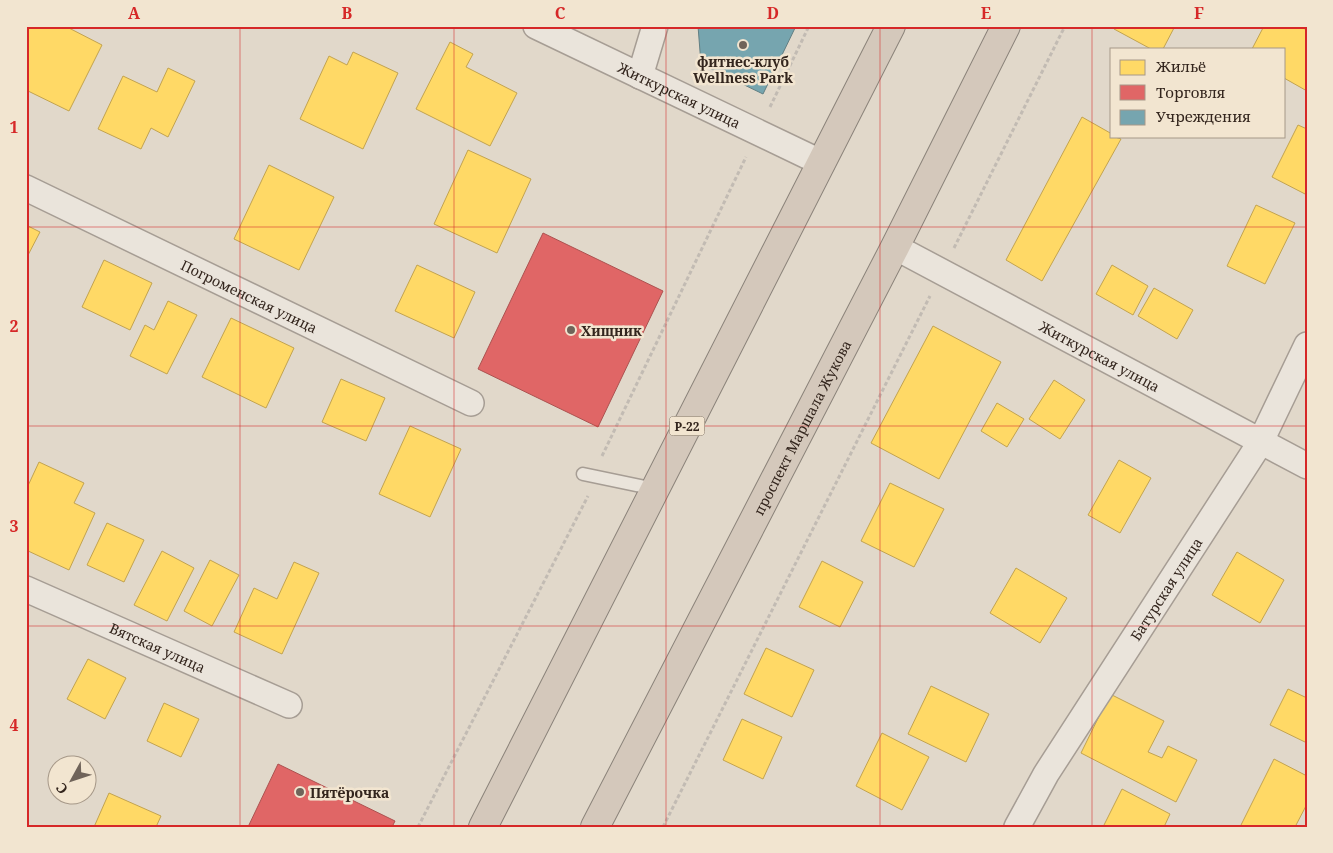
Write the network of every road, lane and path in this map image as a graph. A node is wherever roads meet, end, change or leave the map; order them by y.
1 (536, 26) edge
2 (655, 26) edge
3 (809, 26) edge
4 (891, 26) edge
5 (1006, 26) edge
6 (1065, 26) edge
7 (640, 76) junction
8 (758, 132) junction
9 (822, 163) junction
10 (26, 188) edge
11 (895, 247) junction
12 (942, 272) junction
13 (1307, 345) edge
14 (472, 403) dead end
15 (1260, 443) junction
16 (1307, 466) edge
17 (583, 474) dead end
18 (598, 477) junction
19 (655, 489) junction
20 (26, 589) edge
21 (289, 705) dead end
22 (418, 827) edge
23 (483, 827) edge
24 (596, 827) edge
25 (663, 827) edge
26 (1017, 827) edge

1 - 7 street, Житкурская улица
2 - 7 street
3 - 8 path
4 - 9 highway, Р-22
5 - 11 highway, проспект Маршала Жукова
6 - 12 path
7 - 8 street, Житкурская улица
8 - 9 street, Житкурская улица
8 - 18 path
9 - 19 highway, Р-22
10 - 14 street, Погроменская улица
11 - 12 street, Житкурская улица
11 - 24 highway, проспект Маршала Жукова
12 - 15 street, Житкурская улица
12 - 25 path
13 - 15 street, Батурская улица
15 - 16 street, Житкурская улица
15 - 26 street, Батурская улица
17 - 18 lane
18 - 19 lane
18 - 22 path
19 - 23 highway, Р-22
20 - 21 street, Вятская улица

